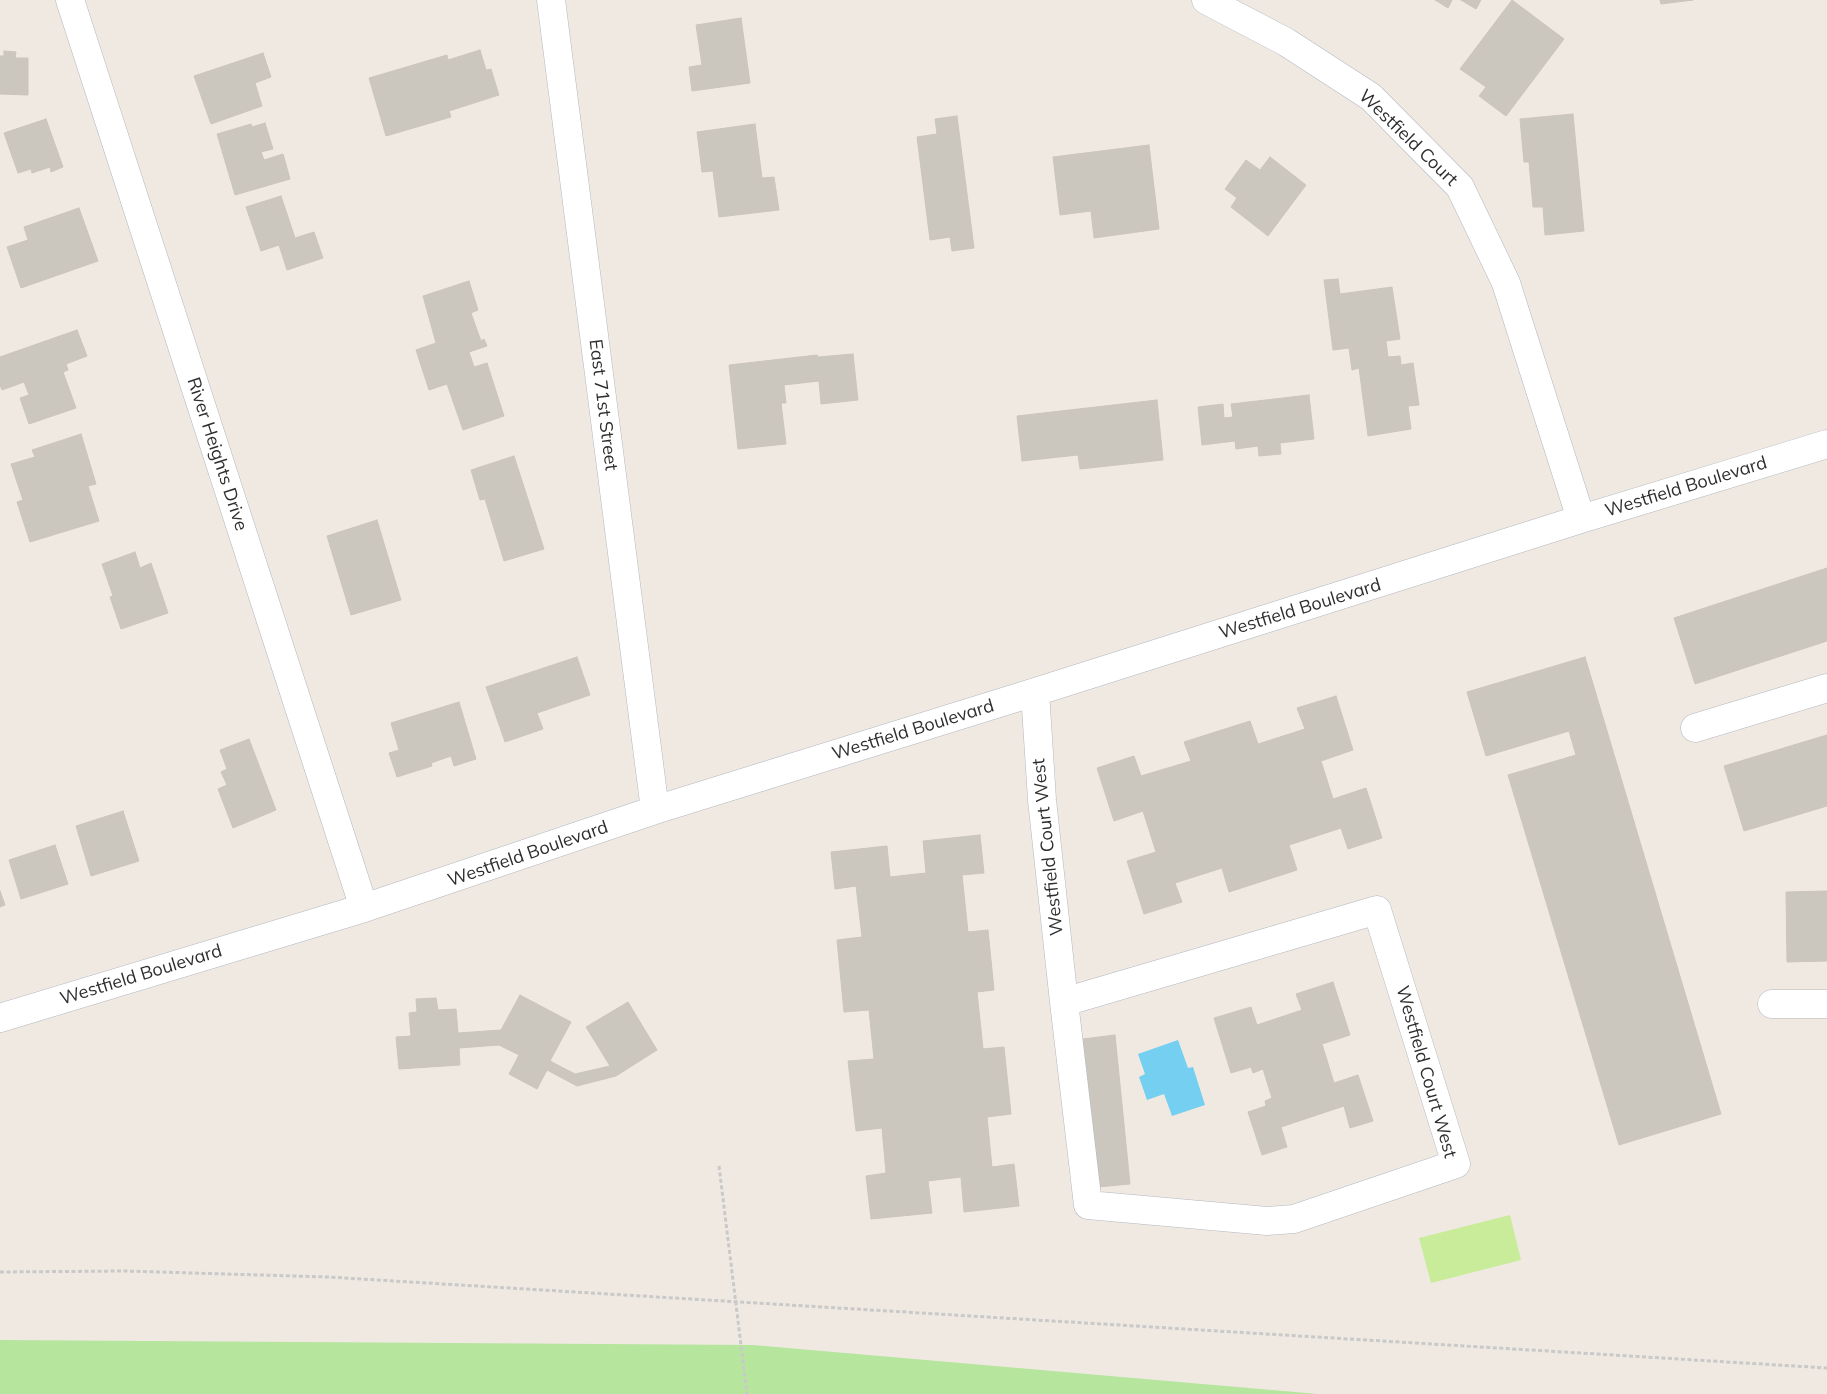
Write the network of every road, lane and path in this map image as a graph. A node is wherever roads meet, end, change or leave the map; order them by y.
1 (70, 0) edge
2 (551, 0) edge
3 (1206, 0) edge
4 (1827, 444) edge
5 (1581, 519) junction
6 (1827, 688) edge
7 (1035, 692) junction
8 (1695, 728) dead end
9 (656, 810) junction
10 (364, 908) junction
11 (1064, 1002) junction
12 (1772, 1004) dead end
13 (1827, 1004) edge
14 (0, 1018) edge
15 (718, 1166) dead end
16 (0, 1272) edge
17 (735, 1300) junction
18 (1827, 1368) edge
19 (746, 1394) edge

1 - 10 street, River Heights Drive
2 - 9 street, East 71st Street
3 - 5 street, Westfield Court
4 - 5 street, Westfield Boulevard
5 - 7 street, Westfield Boulevard
6 - 8 street
7 - 9 street, Westfield Boulevard
7 - 11 street, Westfield Court West
9 - 10 street, Westfield Boulevard
10 - 14 street, Westfield Boulevard
11 - 11 street, Westfield Court West
12 - 13 street
15 - 17 path
16 - 17 path
17 - 18 path
17 - 19 path

